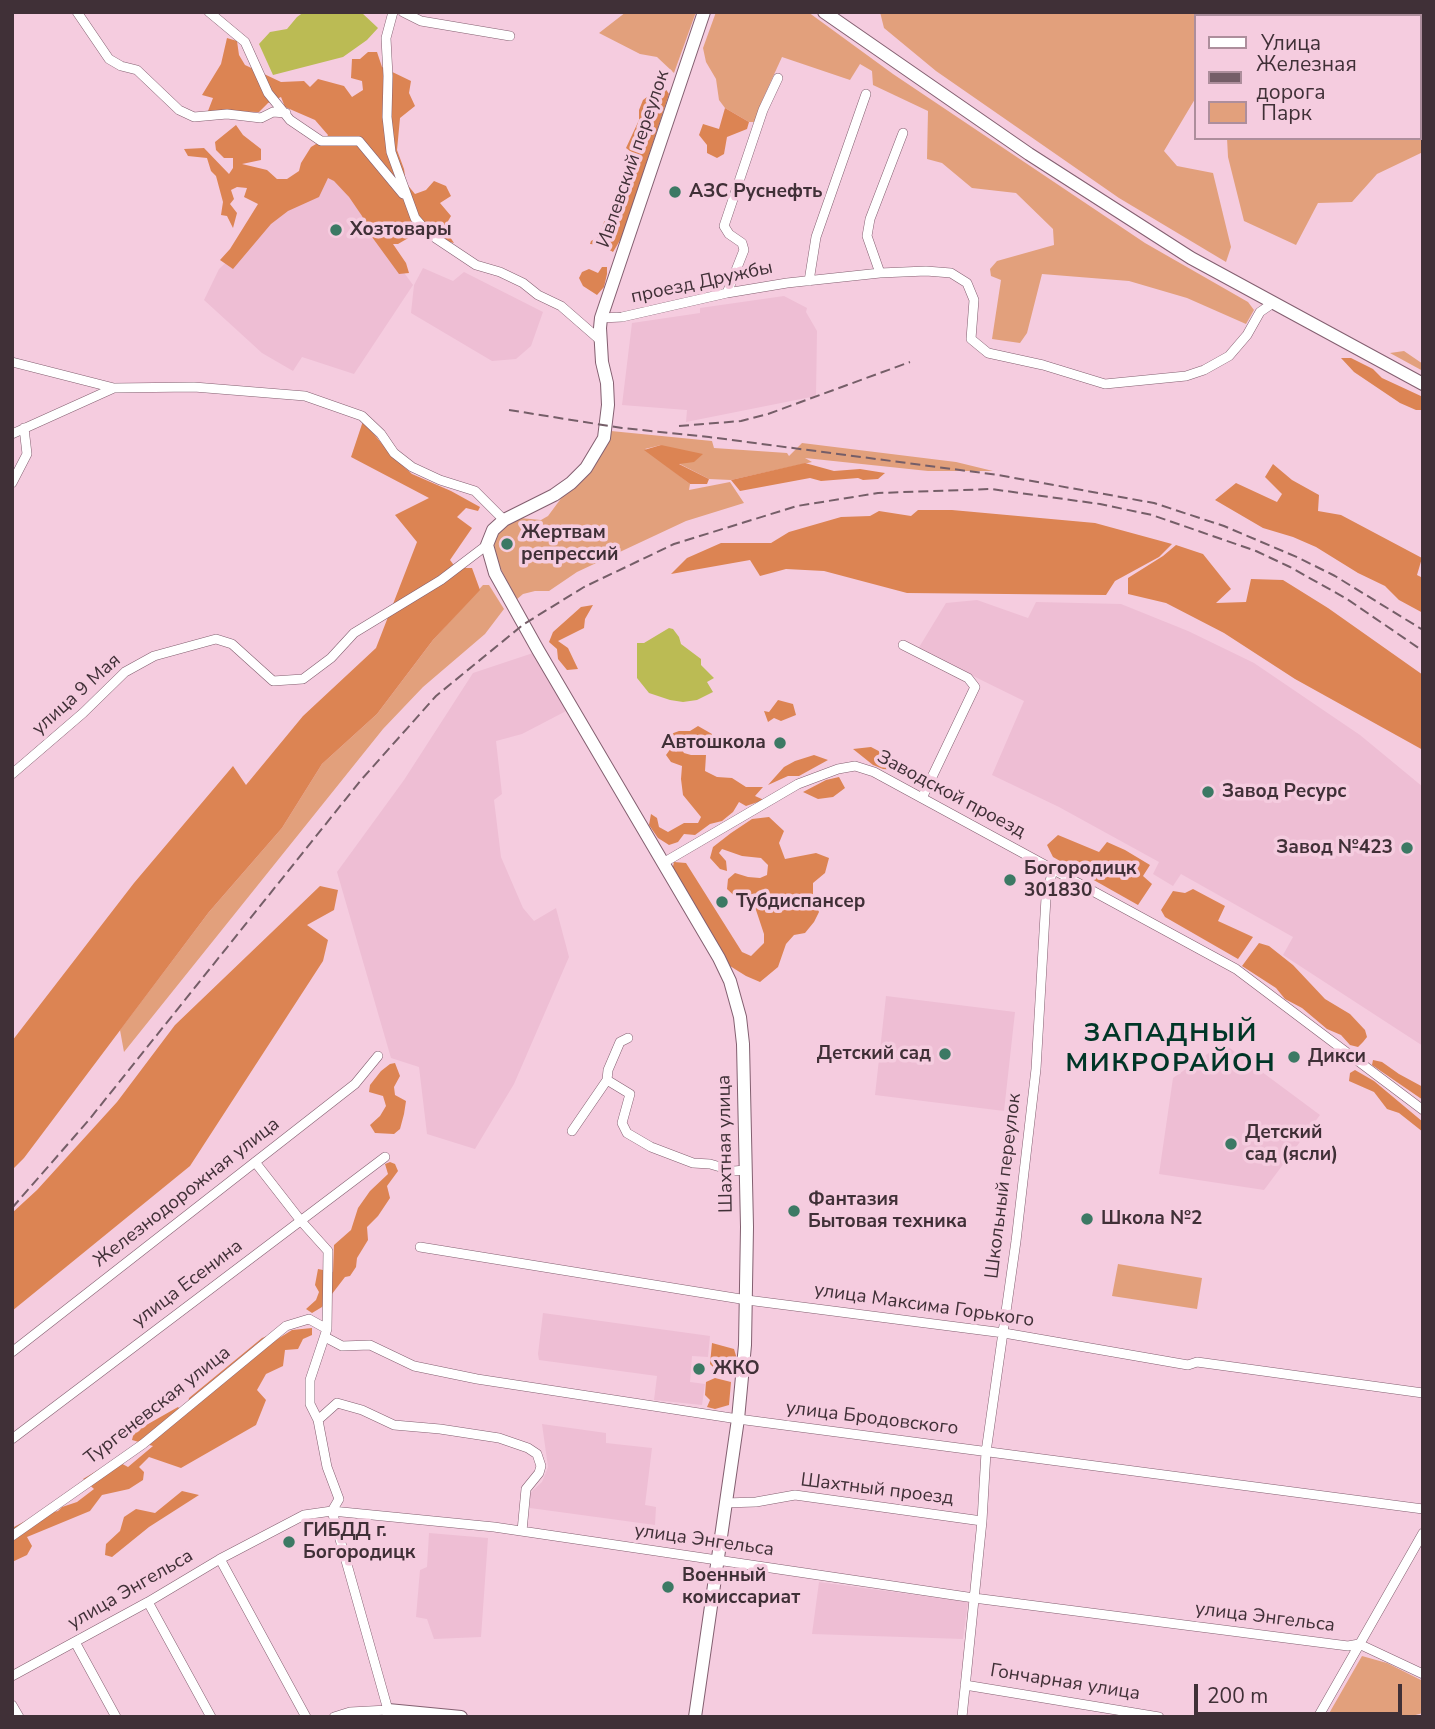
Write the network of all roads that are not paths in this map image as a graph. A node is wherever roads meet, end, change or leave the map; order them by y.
1 (78, 12) edge
2 (209, 12) edge
3 (393, 12) edge
4 (403, 12) edge
5 (704, 12) edge
6 (824, 12) edge
7 (510, 36) dead end
8 (778, 78) dead end
9 (866, 94) dead end
10 (286, 113) junction
11 (903, 133) dead end
12 (406, 196) junction
13 (880, 273) junction
14 (809, 281) junction
15 (727, 293) junction
16 (1273, 303) junction
17 (601, 318) junction
18 (600, 340) junction
19 (12, 362) edge
20 (1423, 384) edge
21 (114, 388) junction
22 (24, 428) junction
23 (12, 434) edge
24 (12, 483) edge
25 (504, 520) junction
26 (487, 545) junction
27 (903, 645) dead end
28 (12, 774) edge
29 (922, 798) junction
30 (663, 863) junction
31 (1053, 869) junction
32 (628, 1038) dead end
33 (378, 1056) dead end
34 (607, 1080) junction
35 (1423, 1110) edge
36 (572, 1131) dead end
37 (385, 1157) dead end
38 (254, 1162) junction
39 (745, 1170) junction
40 (301, 1221) junction
41 (420, 1247) dead end
42 (747, 1300) junction
43 (326, 1333) junction
44 (1004, 1333) junction
45 (12, 1352) edge
46 (1423, 1393) edge
47 (737, 1419) junction
48 (317, 1420) junction
49 (12, 1439) edge
50 (986, 1452) junction
51 (725, 1503) junction
52 (1423, 1509) edge
53 (332, 1510) junction
54 (982, 1521) junction
55 (522, 1531) junction
56 (1423, 1533) edge
57 (12, 1536) edge
58 (220, 1559) junction
59 (717, 1560) junction
60 (974, 1598) junction
61 (148, 1602) junction
62 (75, 1642) junction
63 (1359, 1644) junction
64 (1423, 1674) edge
65 (12, 1676) edge
66 (965, 1685) junction
67 (12, 1705) edge
68 (388, 1713) edge
69 (19, 1717) edge
70 (116, 1717) edge
71 (211, 1717) edge
72 (306, 1717) edge
73 (334, 1717) edge
74 (461, 1717) edge
75 (695, 1717) edge
76 (962, 1717) edge
77 (1159, 1717) edge
78 (1318, 1717) edge

1 - 10 street
2 - 10 street
3 - 12 street
4 - 7 street
5 - 17 main road, Ивлевский переулок
6 - 16 main road
8 - 15 street
9 - 14 street
10 - 12 street
11 - 13 street
12 - 18 street
13 - 14 street, проезд Дружбы
13 - 16 street, проезд Дружбы
14 - 15 street, проезд Дружбы
15 - 17 street, проезд Дружбы
16 - 20 main road
17 - 18 main road, Ивлевский переулок
18 - 25 main road, Ивлевский переулок
19 - 21 street
21 - 22 street
21 - 25 street
22 - 23 street
22 - 24 street
25 - 26 main road
26 - 28 street, улица 9 Мая
26 - 30 main road, Шахтная улица
27 - 29 street
29 - 30 street, Заводской проезд
29 - 31 street, Заводской проезд
30 - 39 main road, Шахтная улица
31 - 35 street, Заводской проезд
31 - 44 street, Школьный переулок
32 - 34 street
33 - 38 street, Железнодорожная улица
34 - 36 street
34 - 39 street
37 - 40 street, улица Есенина
38 - 40 street
38 - 45 street, Железнодорожная улица
39 - 42 main road, Шахтная улица
40 - 43 street
40 - 49 street, улица Есенина
41 - 42 street, улица Максима Горького
42 - 44 street, улица Максима Горького
42 - 47 main road, Шахтная улица
43 - 47 street, улица Бродовского
43 - 48 street
43 - 57 street, Тургеневская улица
44 - 46 street, улица Максима Горького
44 - 50 street, Школьный переулок
47 - 50 street, улица Бродовского
47 - 51 main road, Шахтная улица
48 - 53 street
48 - 55 street
50 - 52 street, улица Бродовского
50 - 54 street, Школьный переулок
51 - 54 street, Шахтный проезд
51 - 59 main road, Шахтная улица
53 - 55 street, улица Энгельса
53 - 58 street, улица Энгельса
53 - 68 street
54 - 60 street, Школьный переулок
55 - 59 street, улица Энгельса
56 - 63 street
58 - 61 street, улица Энгельса
58 - 72 street
59 - 60 street, улица Энгельса
59 - 75 main road, Шахтная улица
60 - 63 street, улица Энгельса
60 - 66 street, Школьный переулок
61 - 62 street, улица Энгельса
61 - 71 street
62 - 65 street, улица Энгельса
62 - 70 street
63 - 64 street, улица Энгельса
63 - 78 street
66 - 76 street, Школьный переулок
66 - 77 street, Гончарная улица
67 - 69 street
68 - 73 street
68 - 74 main road

